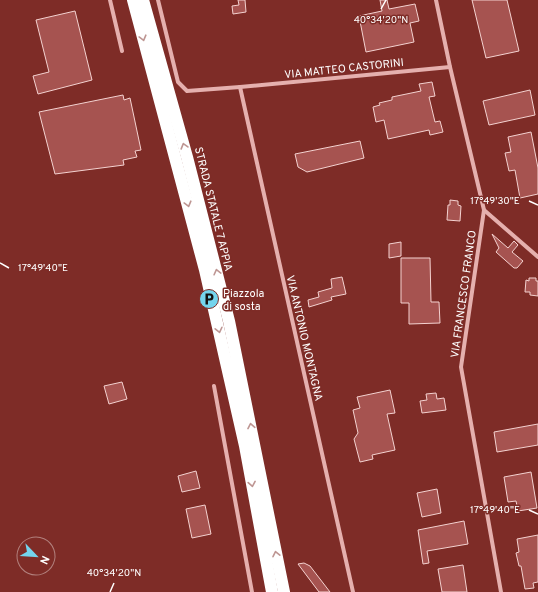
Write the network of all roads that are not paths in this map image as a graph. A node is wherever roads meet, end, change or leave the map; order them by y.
1 (110, 0) edge
2 (133, 0) edge
3 (144, 0) edge
4 (148, 0) edge
5 (158, 0) edge
6 (436, 0) edge
7 (157, 50) junction
8 (122, 51) dead end
9 (450, 67) junction
10 (240, 87) junction
11 (484, 210) junction
12 (538, 257) edge
13 (214, 386) dead end
14 (252, 592) edge
15 (272, 592) edge
16 (284, 592) edge
17 (353, 592) edge
18 (501, 592) edge

1 - 8 street
2 -> 15 highway
3 - 7 highway, STRADA STATALE 7 APPIA
4 - 7 highway
5 - 10 street, VIA MATTEO CASTORINI
6 - 9 street, VIA FRANCESCO FRANCO
16 -> 7 highway, STRADA STATALE 7 APPIA
9 - 10 street, VIA MATTEO CASTORINI
9 - 11 street, VIA FRANCESCO FRANCO
10 - 17 street, VIA ANTONIO MONTAGNA
11 - 12 street
11 - 18 street, VIA FRANCESCO FRANCO
13 - 14 street

